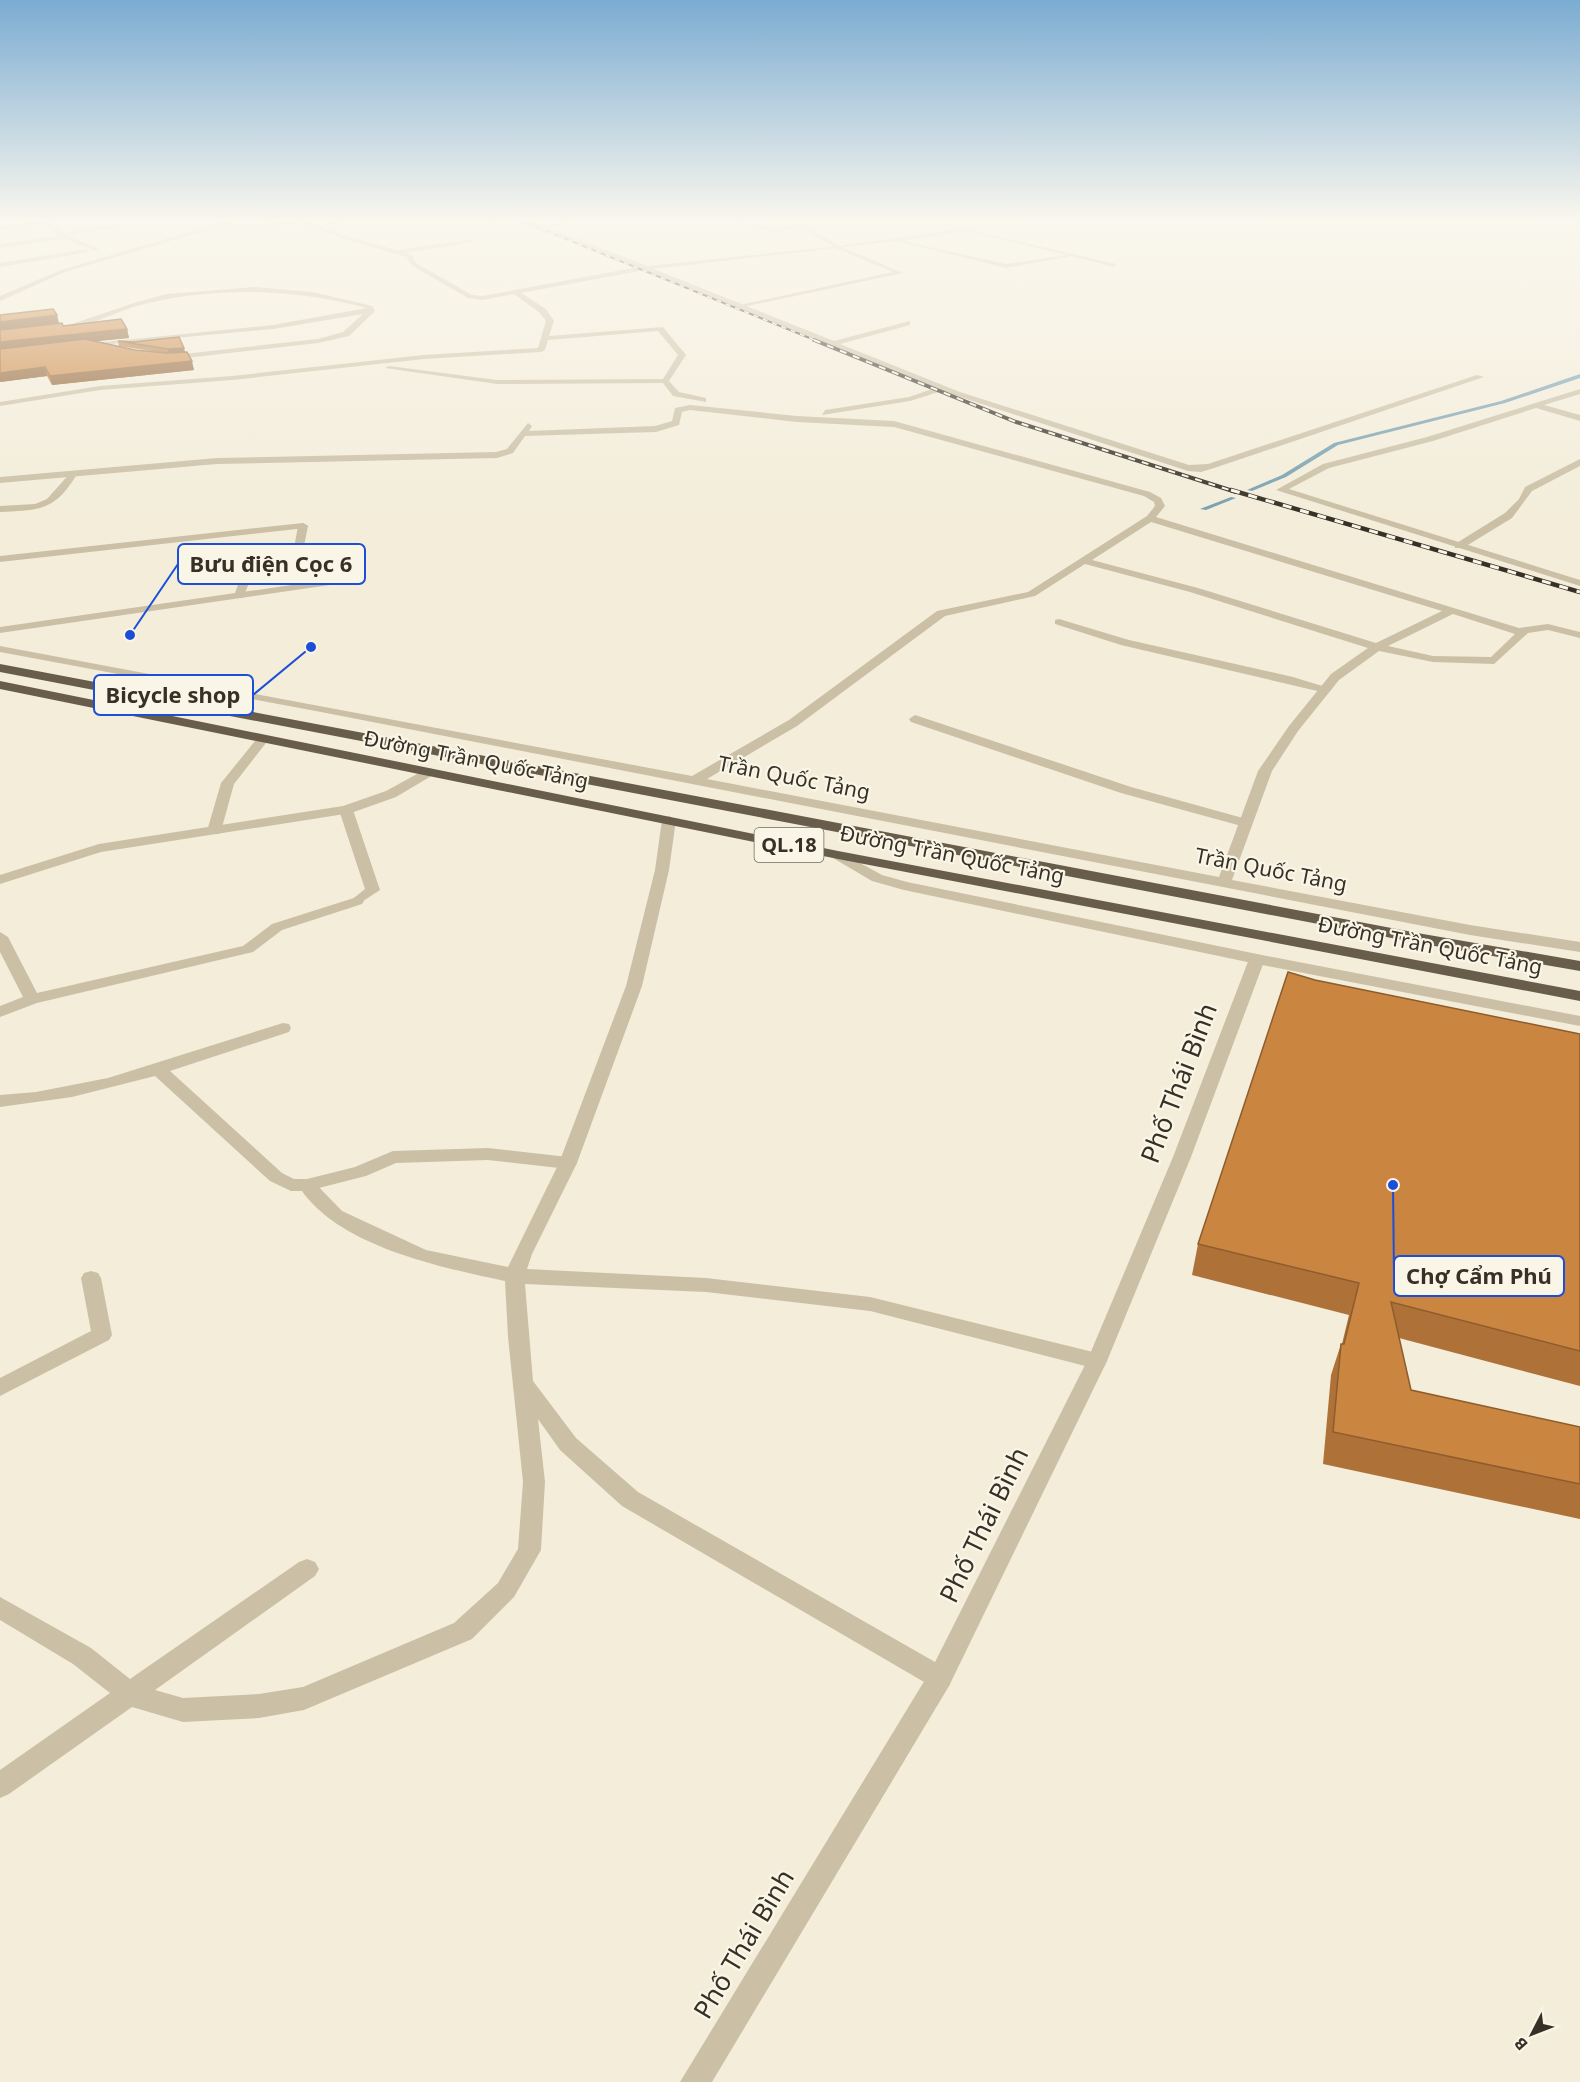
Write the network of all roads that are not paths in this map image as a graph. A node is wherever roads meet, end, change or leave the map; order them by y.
1 (97, 318) edge
2 (327, 318) edge
3 (363, 318) edge
4 (548, 318) edge
5 (768, 318) edge
6 (907, 323) dead end
7 (66, 327) edge
8 (546, 338) junction
9 (87, 344) junction
10 (833, 344) junction
11 (66, 347) edge
12 (118, 351) edge
13 (159, 357) edge
14 (368, 364) junction
15 (1480, 377) dead end
16 (665, 381) junction
17 (943, 388) junction
18 (1580, 391) edge
19 (0, 404) edge
20 (1535, 405) junction
21 (1580, 418) edge
22 (529, 425) dead end
23 (522, 434) junction
24 (1580, 462) edge
25 (72, 474) junction
26 (0, 480) edge
27 (0, 509) edge
28 (1153, 519) junction
29 (1460, 546) junction
30 (0, 560) edge
31 (1084, 561) junction
32 (326, 583) dead end
33 (1580, 583) edge
34 (239, 596) junction
35 (1453, 610) junction
36 (1059, 622) dead end
37 (0, 630) edge
38 (1523, 632) junction
39 (1580, 634) edge
40 (1377, 646) junction
41 (0, 649) edge
42 (0, 668) edge
43 (0, 686) edge
44 (1326, 689) junction
45 (915, 719) dead end
46 (263, 739) junction
47 (428, 772) junction
48 (693, 780) junction
49 (346, 810) junction
50 (669, 820) junction
51 (1245, 824) junction
52 (214, 831) junction
53 (838, 855) junction
54 (0, 880) edge
55 (1224, 883) junction
56 (0, 937) edge
57 (1580, 947) edge
58 (1257, 959) junction
59 (1580, 966) edge
60 (1580, 996) edge
61 (32, 999) junction
62 (0, 1012) edge
63 (1580, 1021) edge
64 (283, 1029) dead end
65 (158, 1070) junction
66 (0, 1101) edge
67 (568, 1163) junction
68 (307, 1185) junction
69 (515, 1276) junction
70 (91, 1278) dead end
71 (1097, 1361) junction
72 (524, 1384) junction
73 (0, 1388) edge
74 (307, 1569) dead end
75 (0, 1608) edge
76 (940, 1678) junction
77 (129, 1694) junction
78 (0, 1785) edge
79 (695, 2082) edge

1 - 7 street
2 - 9 street
3 - 13 street
4 - 8 street
5 - 10 street
6 - 10 street
8 - 14 street
8 - 16 street
9 - 11 street
9 - 12 street
10 - 17 street
14 - 16 street
14 - 19 street
15 - 17 street
16 - 17 street
18 - 20 street
20 - 21 street
20 - 29 street
22 - 23 street
23 - 25 street
23 - 28 street
24 - 29 street
25 - 26 street
25 - 27 street
28 - 31 street
28 - 35 street
29 - 33 street
30 - 34 street
31 - 40 street
31 - 48 street
32 - 34 street
34 - 37 street
35 - 38 street
35 - 40 street
36 - 44 street
38 - 39 street
38 - 40 street
40 - 44 street
41 - 48 street, Trần Quốc Tảng
42 - 59 highway, Đường Trần Quốc Tảng / QL.18
43 - 46 highway, Đường Trần Quốc Tảng / QL.18
44 - 51 street
45 - 51 street
46 - 47 highway, Đường Trần Quốc Tảng / QL.18
46 - 52 street
47 - 49 street
47 - 50 highway, Đường Trần Quốc Tảng / QL.18
48 - 55 street, Trần Quốc Tảng
49 - 52 street
49 - 61 street
50 - 53 highway, Đường Trần Quốc Tảng / QL.18
50 - 67 street
51 - 55 street
52 - 54 street
53 - 58 street
53 - 60 highway, Đường Trần Quốc Tảng / QL.18
55 - 57 street, Trần Quốc Tảng
56 - 61 street
58 - 63 street
58 - 71 street, Phố Thái Bình
61 - 62 street
64 - 65 street
65 - 66 street
65 - 68 street
67 - 68 street
67 - 69 street
68 - 69 street
69 - 71 street
69 - 72 street
70 - 73 street
71 - 76 street, Phố Thái Bình
72 - 76 street
72 - 77 street
74 - 77 street
75 - 77 street
76 - 79 street, Phố Thái Bình
77 - 78 street

